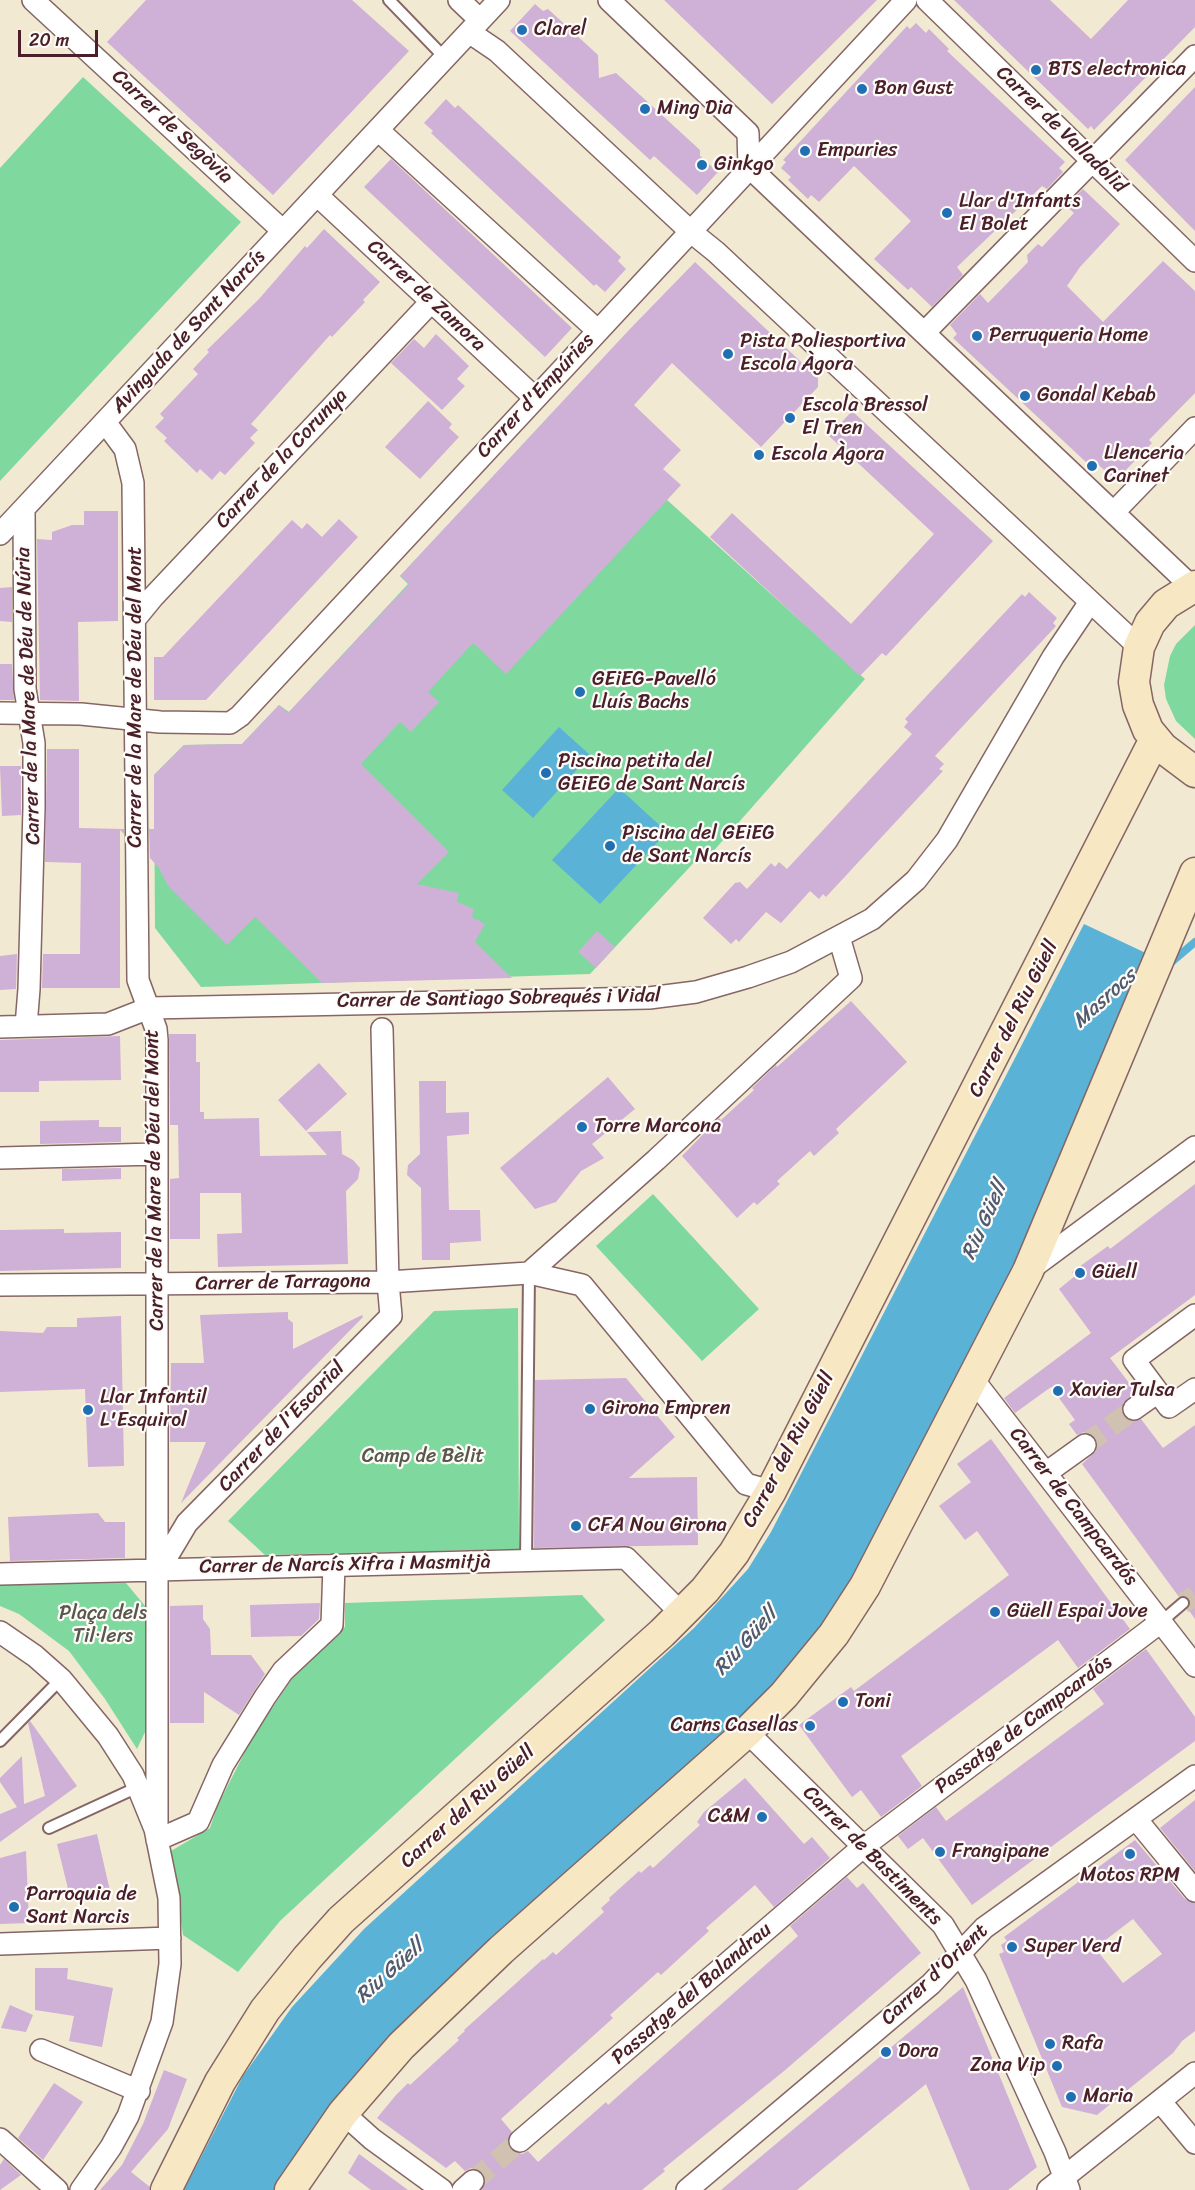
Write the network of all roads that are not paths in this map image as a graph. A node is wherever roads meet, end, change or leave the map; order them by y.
1 (33, 0) edge
2 (389, 0) edge
3 (459, 0) edge
4 (499, 0) edge
5 (609, 0) edge
6 (906, 0) edge
7 (927, 0) edge
8 (475, 26) junction
9 (1195, 56) edge
10 (446, 59) junction
11 (378, 130) junction
12 (1092, 161) junction
13 (749, 167) junction
14 (317, 195) junction
15 (283, 231) junction
16 (690, 231) junction
17 (1195, 261) edge
18 (431, 302) junction
19 (597, 330) junction
20 (924, 333) junction
21 (535, 398) junction
22 (105, 422) junction
23 (1195, 428) edge
24 (24, 509) junction
25 (1114, 512) junction
26 (0, 534) edge
27 (1194, 586) edge
28 (1090, 602) junction
29 (135, 619) junction
30 (1139, 646) junction
31 (0, 713) edge
32 (29, 713) junction
33 (135, 721) junction
34 (1155, 739) junction
35 (1195, 772) edge
36 (1195, 873) edge
37 (839, 937) junction
38 (149, 1008) junction
39 (35, 1026) junction
40 (0, 1027) edge
41 (382, 1029) dead end
42 (1195, 1147) edge
43 (156, 1154) junction
44 (0, 1158) edge
45 (1028, 1271) junction
46 (529, 1273) junction
47 (388, 1282) junction
48 (0, 1285) edge
49 (156, 1285) junction
50 (1195, 1315) edge
51 (972, 1378) junction
52 (1195, 1389) edge
53 (1158, 1392) junction
54 (1134, 1409) tunnel mouth
55 (1085, 1445) tunnel mouth
56 (1046, 1473) junction
57 (771, 1491) junction
58 (526, 1560) junction
59 (334, 1565) junction
60 (159, 1570) junction
61 (0, 1574) edge
62 (671, 1603) dead end
63 (1183, 1603) tunnel mouth
64 (1162, 1621) junction
65 (0, 1632) edge
66 (1195, 1666) edge
67 (61, 1679) junction
68 (747, 1732) junction
69 (0, 1741) edge
70 (1195, 1776) edge
71 (138, 1787) junction
72 (1136, 1819) junction
73 (49, 1828) dead end
74 (157, 1840) junction
75 (864, 1846) junction
76 (1195, 1891) edge
77 (170, 1938) junction
78 (0, 1944) edge
79 (959, 1954) junction
80 (41, 2050) dead end
81 (1195, 2073) edge
82 (139, 2091) junction
83 (1160, 2101) junction
84 (343, 2113) junction
85 (0, 2139) edge
86 (520, 2141) tunnel mouth
87 (1195, 2143) edge
88 (1060, 2186) edge
89 (57, 2190) edge
90 (81, 2190) edge
91 (166, 2190) edge
92 (290, 2190) edge
93 (442, 2190) edge
94 (687, 2190) edge

1 - 15 street, Carrer de Segòvia
2 - 10 lane
3 - 8 street
4 - 8 street, Avinguda de Sant Narcís
5 - 13 street
6 - 13 street, Carrer d'Empúries
7 - 12 street, Carrer de Valladolid
8 - 10 street, Avinguda de Sant Narcís
8 - 16 street
9 - 12 street
10 - 11 street, Avinguda de Sant Narcís
11 - 14 street, Avinguda de Sant Narcís
11 - 19 street
12 - 17 street, Carrer de Valladolid
12 - 20 street
13 - 16 street, Carrer d'Empúries
13 - 20 street
14 - 15 street, Avinguda de Sant Narcís
14 - 18 street, Carrer de Zamora
15 - 22 street, Avinguda de Sant Narcís
16 - 19 street, Carrer d'Empúries
16 - 28 street
18 - 21 street, Carrer de Zamora
18 - 29 street, Carrer de la Corunya
19 - 21 street, Carrer d'Empúries
20 - 25 street
21 - 33 street, Carrer d'Empúries
22 - 24 street, Avinguda de Sant Narcís
22 - 29 street, Carrer de la Mare de Déu del Mont
23 - 25 street
24 - 26 street, Avinguda de Sant Narcís
24 - 32 street, Carrer de la Mare de Déu de Núria
25 - 27 street
27 - 30 street
28 - 30 street
28 - 37 street, Carrer de Santiago Sobrequés i Vidal
29 - 33 street, Carrer de la Mare de Déu del Mont
30 - 34 street
31 - 32 street, Carrer d'Empúries
32 - 33 street, Carrer d'Empúries
32 - 39 street, Carrer de la Mare de Déu de Núria
33 - 38 street, Carrer de la Mare de Déu del Mont
34 - 35 street
34 - 57 street, Carrer del Riu Güell
36 - 45 street
37 - 38 street, Carrer de Santiago Sobrequés i Vidal
37 - 46 street
38 - 39 street
38 - 43 street, Carrer de la Mare de Déu del Mont
39 - 40 street
41 - 47 street, Carrer de l'Escorial
42 - 45 street
43 - 44 street
43 - 49 street, Carrer de la Mare de Déu del Mont
45 - 51 street
46 - 47 street, Carrer de Tarragona
46 - 57 street, Carrer de Tarragona
46 - 58 lane
47 - 49 street, Carrer de Tarragona
47 - 60 street, Carrer de l'Escorial
48 - 49 street, Carrer de Tarragona
49 - 60 street, Carrer de la Mare de Déu del Mont
50 - 53 street
51 - 56 street, Carrer de Campcardós
51 - 68 street
52 - 53 street
53 - 54 street
55 - 56 street
56 - 64 street, Carrer de Campcardós
57 - 91 street, Carrer del Riu Güell
58 - 59 street, Carrer de Narcís Xifra i Masmitjà
58 - 62 street, Carrer de Narcís Xifra i Masmitjà
59 - 60 street, Carrer de Narcís Xifra i Masmitjà
59 - 74 street
60 - 61 street, Carrer de Narcís Xifra i Masmitjà
60 - 74 street, Carrer de la Mare de Déu del Mont
63 - 64 lane, Passatge de Campcardós
64 - 66 street, Carrer de Campcardós
64 - 75 street, Passatge de Campcardós
65 - 67 street
67 - 69 lane
67 - 71 street
68 - 75 street, Carrer de Bastiments
68 - 84 street
70 - 72 street, Carrer d'Orient
71 - 73 lane
71 - 74 street
72 - 76 street
72 - 79 street, Carrer d'Orient
74 - 77 street
75 - 79 street, Carrer de Bastiments
75 - 86 street, Passatge del Balandrau
77 - 78 street
77 - 82 street
79 - 88 street, Carrer de Bastiments
79 - 94 street, Carrer d'Orient
80 - 82 street
81 - 83 street
82 - 90 street
83 - 87 street
83 - 88 street
84 - 92 street
84 - 93 street
85 - 89 street

